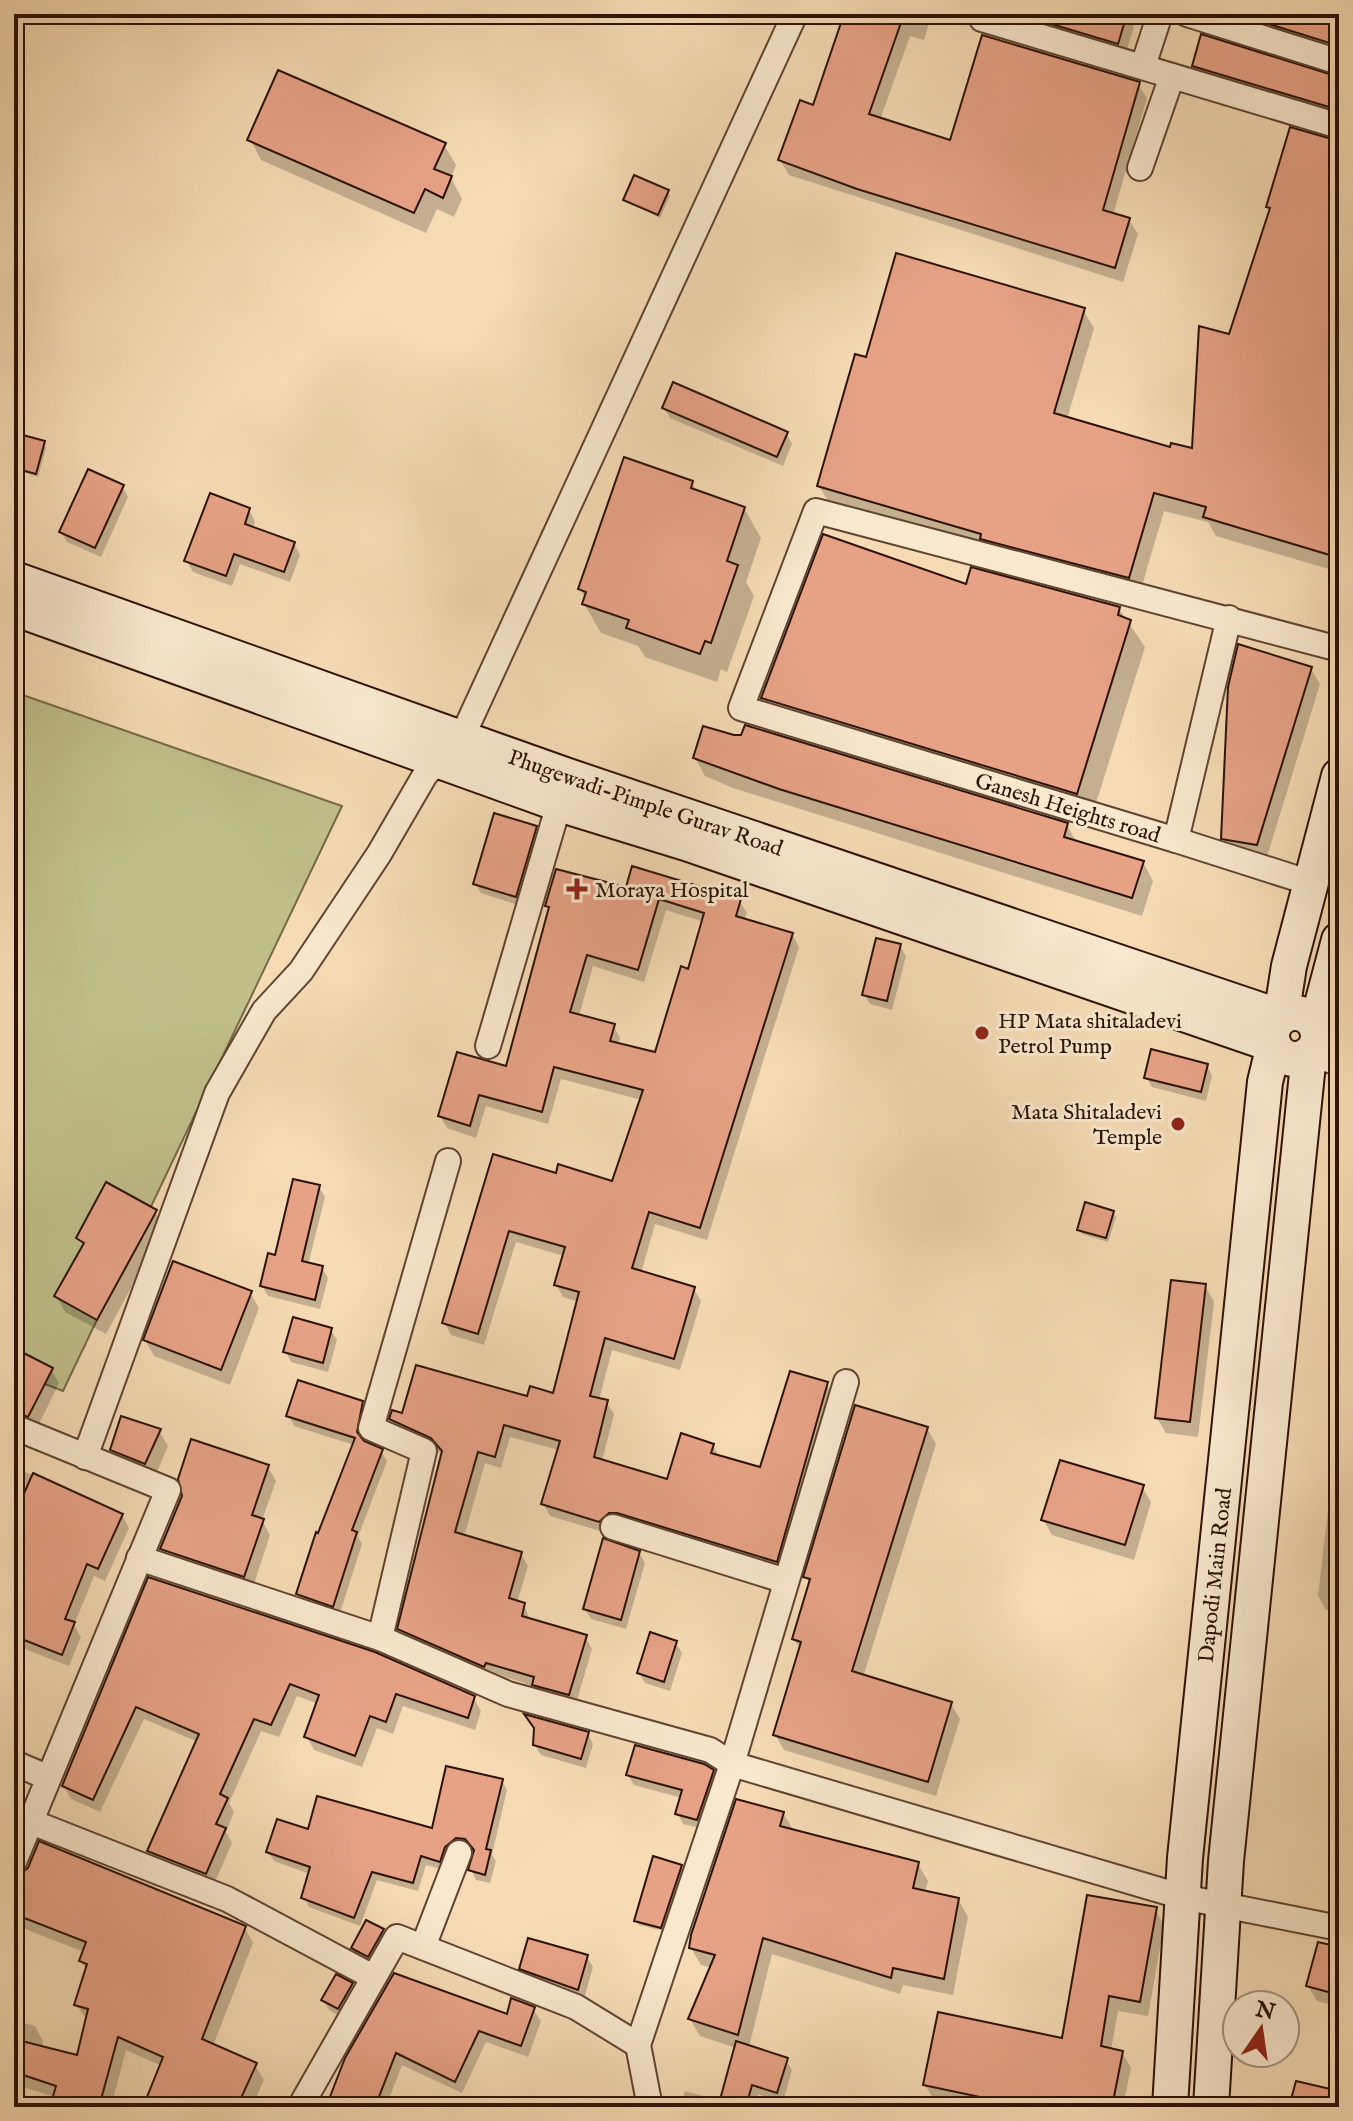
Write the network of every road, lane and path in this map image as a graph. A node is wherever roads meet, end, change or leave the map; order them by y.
1 (795, 14) edge
2 (1160, 14) edge
3 (1187, 14) edge
4 (982, 19) dead end
5 (1339, 62) edge
6 (1143, 66) junction
7 (1172, 76) junction
8 (1339, 126) edge
9 (1140, 168) dead end
10 (14, 579) edge
11 (14, 608) edge
12 (1229, 618) junction
13 (1339, 649) edge
14 (456, 750) junction
15 (1339, 776) edge
16 (559, 804) junction
17 (1176, 840) junction
18 (1311, 883) junction
19 (965, 927) junction
20 (1339, 940) edge
21 (1278, 1031) junction
22 (1326, 1044) edge
23 (488, 1046) dead end
24 (448, 1161) dead end
25 (846, 1382) dead end
26 (14, 1427) edge
27 (85, 1457) junction
28 (613, 1527) dead end
29 (139, 1558) junction
30 (786, 1581) junction
31 (380, 1638) junction
32 (14, 1763) edge
33 (732, 1764) junction
34 (47, 1777) junction
35 (29, 1821) junction
36 (459, 1853) dead end
37 (14, 1862) edge
38 (1183, 1897) junction
39 (1223, 1905) junction
40 (1339, 1928) edge
41 (423, 1947) junction
42 (373, 1977) junction
43 (638, 2045) junction
44 (300, 2107) edge
45 (650, 2107) edge
46 (1170, 2107) edge
47 (1211, 2107) edge

1 - 14 street
2 - 6 street
3 - 5 street
4 - 6 street
6 - 7 street
7 - 8 street
7 - 9 street
10 - 14 main road, Phugewadi-Pimple Gurav Road
11 - 14 main road, Phugewadi-Pimple Gurav Road
12 - 13 street
12 - 17 street, Ganesh Heights road
12 - 17 street, Ganesh Heights road
14 - 16 main road, Phugewadi-Pimple Gurav Road
14 - 19 main road, Phugewadi-Pimple Gurav Road
14 - 27 street
15 - 18 main road, Dapodi Main Road
16 - 19 main road, Phugewadi-Pimple Gurav Road
16 - 23 street
17 - 18 street
18 - 21 main road, Dapodi Main Road
19 - 21 main road, Phugewadi-Pimple Gurav Road
20 - 22 main road, Dapodi Main Road
21 - 22 main road, Phugewadi-Pimple Gurav Road
21 - 38 main road, Dapodi Main Road
22 - 39 main road, Dapodi Main Road
24 - 31 street
25 - 30 street
26 - 27 street
27 - 29 street
28 - 30 street
29 - 31 street
29 - 34 street
30 - 33 street
31 - 33 street
32 - 34 street
33 - 38 street
33 - 43 street
34 - 35 street
35 - 37 street
35 - 42 street
36 - 41 street
38 - 39 street
38 - 46 main road, Dapodi Main Road
39 - 40 street
39 - 47 main road, Dapodi Main Road
41 - 42 street
41 - 43 street
42 - 44 street
43 - 45 street

